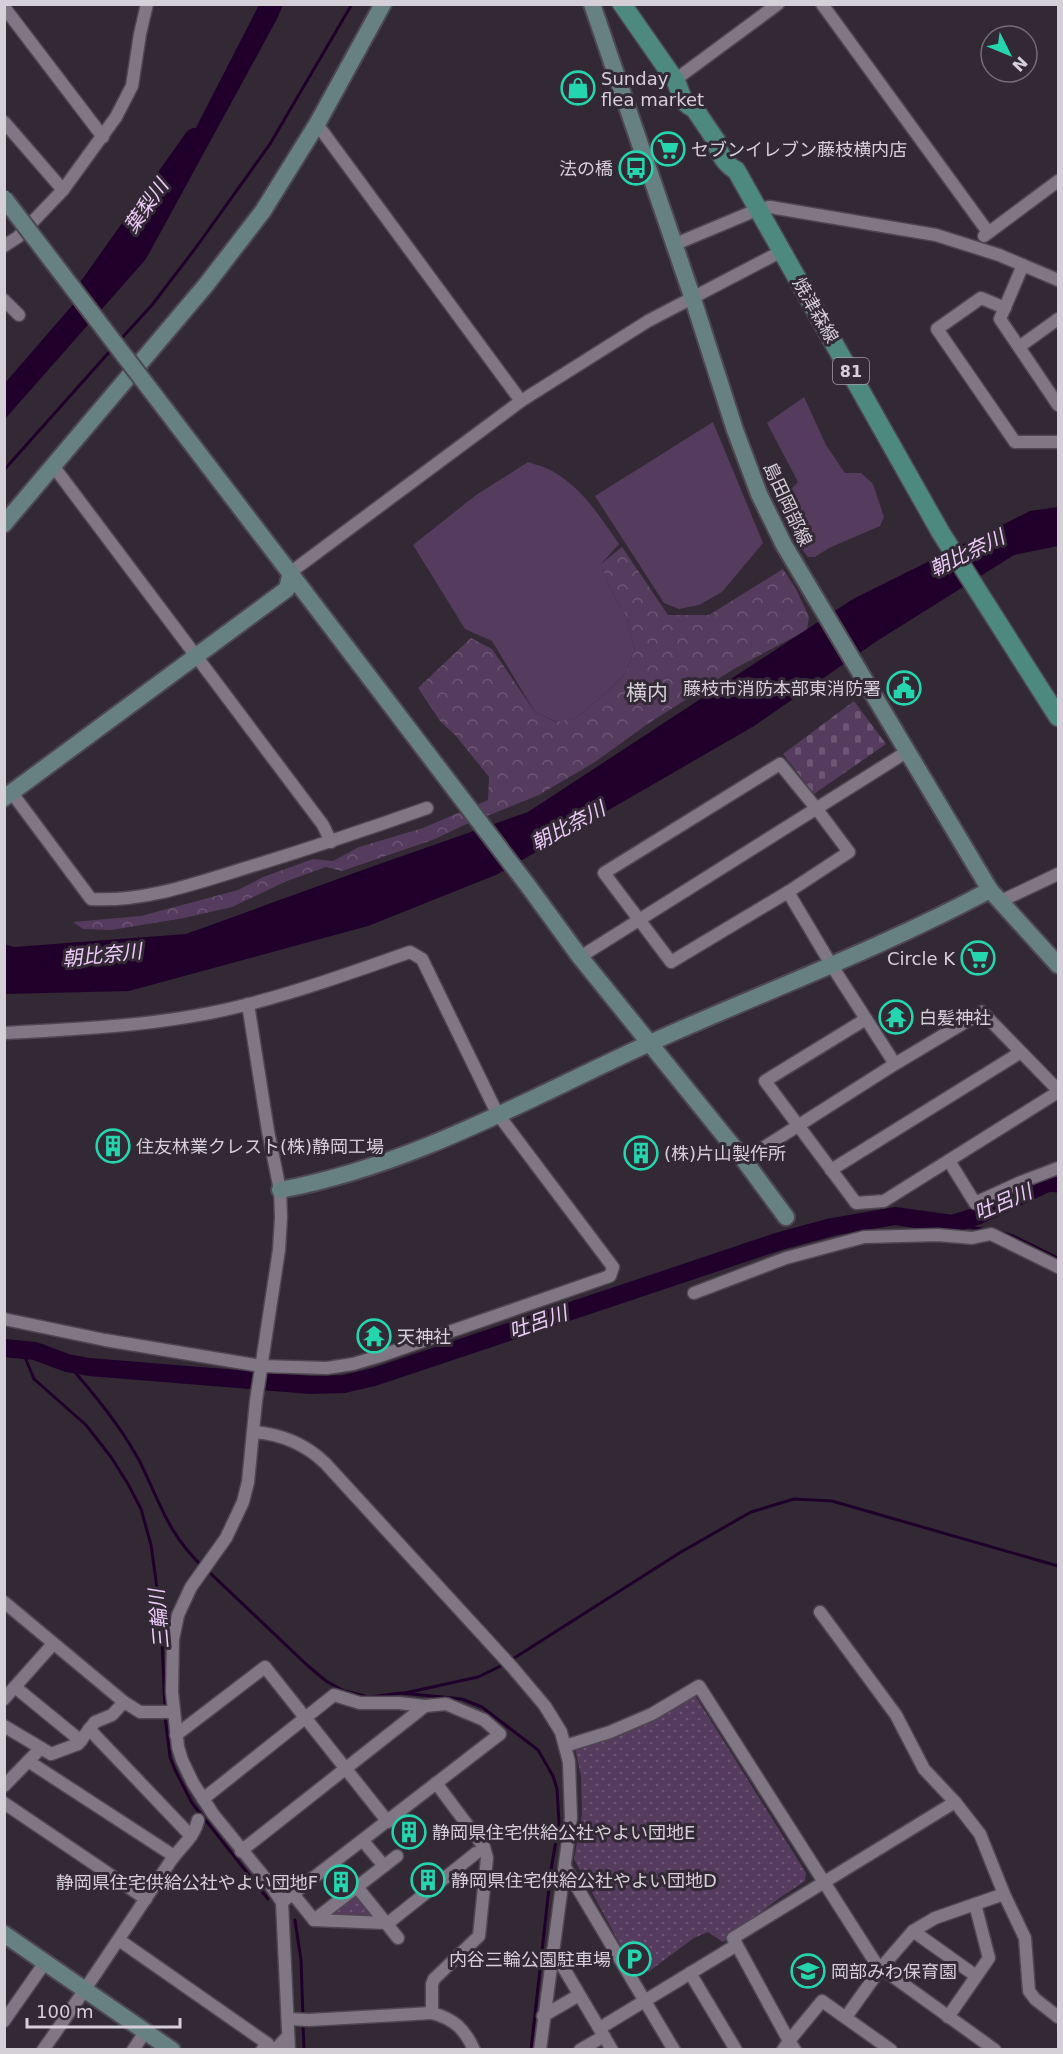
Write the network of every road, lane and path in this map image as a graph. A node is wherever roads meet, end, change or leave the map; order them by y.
1 (20, 4) edge
2 (147, 4) edge
3 (383, 4) edge
4 (592, 4) edge
5 (622, 4) edge
6 (778, 4) edge
7 (822, 4) edge
8 (6, 13) edge
9 (675, 80) junction
10 (4, 122) edge
11 (317, 124) junction
12 (103, 137) junction
13 (1059, 181) edge
14 (63, 190) junction
15 (4, 198) edge
16 (759, 209) junction
17 (988, 231) junction
18 (674, 245) junction
19 (4, 246) edge
20 (975, 246) junction
21 (782, 251) junction
22 (1023, 265) junction
23 (1059, 280) edge
24 (693, 299) junction
25 (4, 300) edge
26 (1005, 308) junction
27 (19, 315) dead end
28 (1059, 319) edge
29 (1019, 346) junction
30 (521, 401) junction
31 (1059, 405) edge
32 (1059, 442) edge
33 (54, 467) junction
34 (4, 524) edge
35 (288, 569) junction
36 (194, 657) junction
37 (1059, 717) edge
38 (908, 751) junction
39 (8, 795) edge
40 (427, 808) dead end
41 (816, 808) junction
42 (330, 842) junction
43 (1059, 874) edge
44 (788, 892) junction
45 (994, 896) junction
46 (639, 921) junction
47 (580, 957) junction
48 (1059, 965) edge
49 (832, 966) junction
50 (248, 1004) junction
51 (866, 1019) junction
52 (4, 1033) edge
53 (651, 1043) junction
54 (1021, 1052) junction
55 (895, 1064) junction
56 (1059, 1091) edge
57 (499, 1115) junction
58 (798, 1125) junction
59 (744, 1160) junction
60 (949, 1161) junction
61 (1059, 1168) edge
62 (831, 1170) junction
63 (280, 1190) junction
64 (786, 1217) dead end
65 (1059, 1267) edge
66 (694, 1293) dead end
67 (4, 1319) edge
68 (261, 1366) junction
69 (253, 1432) junction
70 (5, 1605) edge
71 (820, 1612) dead end
72 (53, 1644) junction
73 (15, 1687) junction
74 (4, 1699) edge
75 (124, 1702) junction
76 (425, 1706) junction
77 (166, 1712) junction
78 (304, 1717) junction
79 (4, 1726) edge
80 (89, 1729) junction
81 (176, 1735) junction
82 (81, 1740) junction
83 (565, 1746) junction
84 (41, 1748) junction
85 (28, 1761) junction
86 (346, 1769) junction
87 (436, 1783) junction
88 (4, 1786) edge
89 (203, 1799) junction
90 (955, 1802) junction
91 (4, 1803) edge
92 (198, 1820) dead end
93 (388, 1822) junction
94 (191, 1836) junction
95 (363, 1841) junction
96 (241, 1851) junction
97 (476, 1853) dead end
98 (174, 1856) junction
99 (397, 1856) dead end
100 (384, 1866) junction
101 (565, 1867) junction
102 (823, 1883) junction
103 (357, 1887) junction
104 (293, 1894) junction
105 (1004, 1894) junction
106 (146, 1899) junction
107 (282, 1902) junction
108 (975, 1904) junction
109 (314, 1920) junction
110 (386, 1924) junction
111 (913, 1931) junction
112 (4, 1934) edge
113 (399, 1938) dead end
114 (119, 1940) junction
115 (735, 1946) junction
116 (553, 1950) junction
117 (46, 1961) junction
118 (881, 1968) junction
119 (690, 1973) junction
120 (976, 1976) junction
121 (86, 1989) junction
122 (579, 1995) junction
123 (645, 2000) junction
124 (432, 2013) junction
125 (543, 2016) junction
126 (948, 2017) junction
127 (1059, 2017) edge
128 (846, 2018) junction
129 (289, 2019) junction
130 (4, 2020) edge
131 (145, 2032) junction
132 (602, 2032) junction
133 (288, 2043) edge
134 (789, 2047) edge
135 (43, 2049) edge
136 (133, 2049) edge
137 (172, 2049) edge
138 (262, 2049) edge
139 (275, 2049) edge
140 (474, 2049) edge
141 (540, 2049) edge
142 (580, 2049) edge
143 (612, 2049) edge
144 (674, 2049) edge
145 (736, 2049) edge
146 (891, 2049) edge
147 (995, 2049) edge

1 - 8 street
2 - 12 street
3 - 11 street
4 - 18 street, 島田岡部線
5 - 9 main road, 焼津森線 / 81
6 - 9 street
7 - 17 street
8 - 12 street
9 - 16 main road, 焼津森線 / 81
10 - 14 street
11 - 30 street
11 - 33 street
12 - 14 street
13 - 17 street
14 - 19 street
15 - 35 street, bridge
16 - 18 street
16 - 20 street
16 - 21 main road, 焼津森線 / 81
17 - 20 street
18 - 24 street, 島田岡部線
20 - 22 street
21 - 24 street
21 - 37 main road, 焼津森線 / 81
22 - 23 street
22 - 26 street
24 - 30 street
24 - 38 street, 島田岡部線
25 - 27 street
26 - 29 street
26 - 32 street
28 - 29 street
29 - 31 street
30 - 35 street
33 - 34 street
33 - 36 street
35 - 36 street
35 - 47 street
36 - 39 street
36 - 42 street
38 - 41 street
38 - 45 street, 島田岡部線
39 - 42 street
40 - 42 street
41 - 44 street
41 - 46 street
41 - 46 street
43 - 45 street
44 - 46 street
44 - 49 street
45 - 48 street, 島田岡部線
45 - 49 street
46 - 47 street
47 - 53 street
49 - 51 street
49 - 53 street
50 - 52 street
50 - 57 street
50 - 63 street
51 - 55 street
51 - 58 street
53 - 57 street
53 - 59 street
54 - 55 street
54 - 56 street
54 - 62 street
55 - 58 street
56 - 60 street
57 - 63 street
57 - 68 street
58 - 59 street
58 - 62 street
59 - 64 street
60 - 61 street
60 - 62 street
63 - 68 street
65 - 66 street
67 - 68 street
68 - 69 street
69 - 77 street
69 - 83 street
70 - 72 street
71 - 90 street
72 - 73 street
72 - 75 street
73 - 74 street
73 - 82 street
75 - 77 street
75 - 80 street
76 - 78 street
76 - 86 street
76 - 87 street
77 - 81 street
78 - 81 street
78 - 86 street
78 - 89 street
79 - 84 street
80 - 82 street
80 - 94 street
81 - 89 street
82 - 84 street
83 - 101 street
83 - 102 street
84 - 85 street
85 - 88 street
85 - 98 street
86 - 93 street
86 - 96 street
87 - 93 street
87 - 124 street
89 - 96 street
90 - 102 street
90 - 105 street
91 - 106 street
92 - 94 street
93 - 95 street
94 - 98 street
95 - 100 street
95 - 104 street
96 - 107 street
97 - 110 street
98 - 106 street
99 - 100 street
100 - 103 street
101 - 116 street
101 - 123 street
102 - 115 street
102 - 118 street
103 - 109 street
103 - 110 street
104 - 107 street
104 - 109 street
105 - 108 street
105 - 127 street
106 - 114 street
107 - 129 street
108 - 111 street
108 - 120 street
109 - 110 street
110 - 113 street
111 - 118 street
111 - 120 street
112 - 117 street
114 - 121 street
114 - 138 street
115 - 119 street
115 - 134 street
116 - 122 street
116 - 125 street
117 - 121 street
117 - 130 street
118 - 126 street
118 - 128 street
119 - 123 street
119 - 145 street
120 - 126 street
121 - 131 street
121 - 135 street
122 - 125 street
122 - 132 street
123 - 132 street
123 - 144 street
124 - 129 street
124 - 140 street
125 - 141 street
126 - 147 street
128 - 134 street
128 - 146 street
129 - 133 street
131 - 136 street
131 - 137 street
132 - 142 street
132 - 143 street
133 - 139 street

